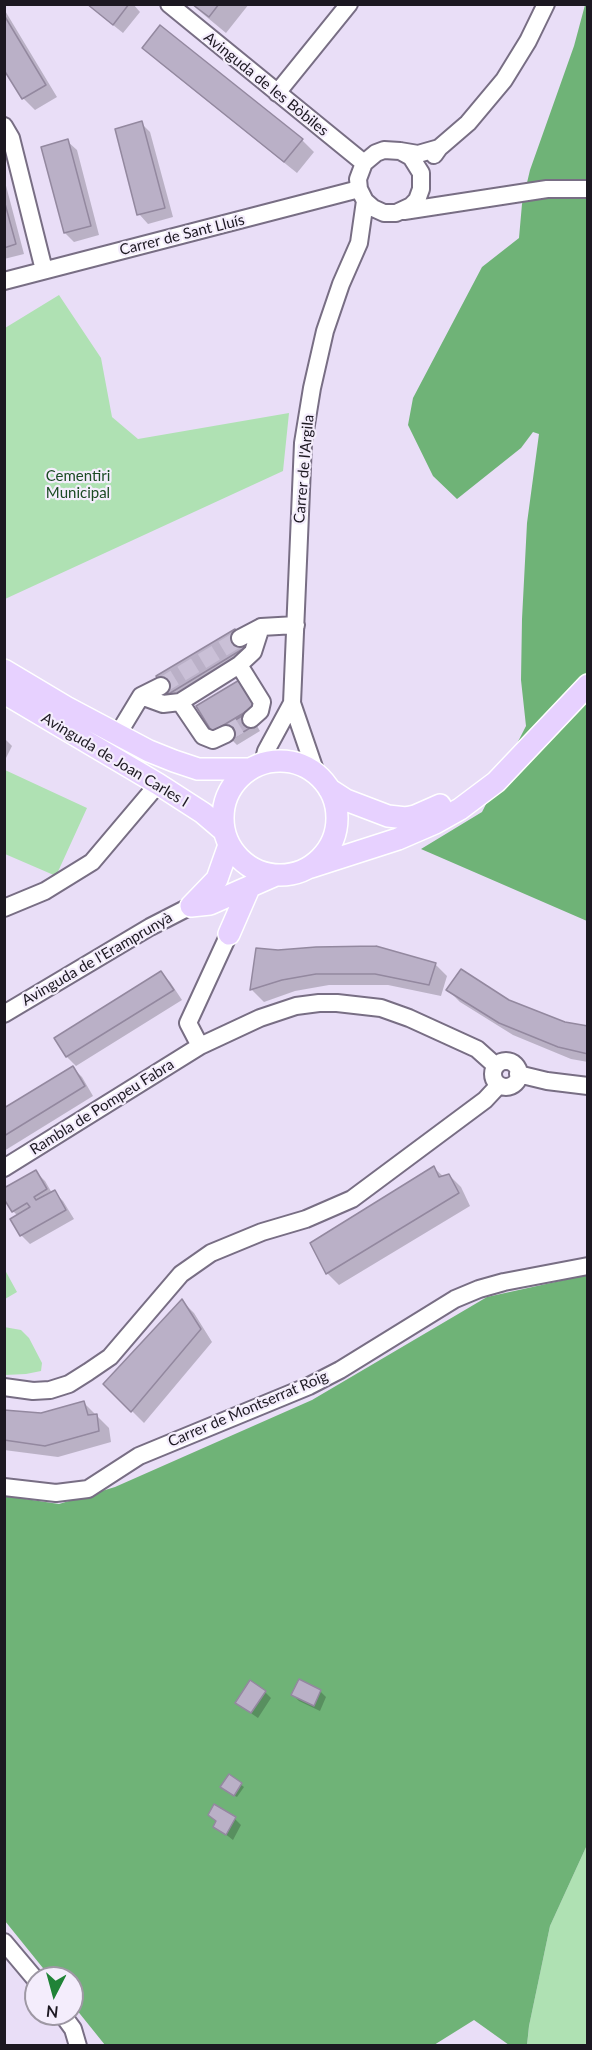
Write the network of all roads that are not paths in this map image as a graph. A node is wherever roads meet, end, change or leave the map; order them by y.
1 (169, 4) edge
2 (349, 4) edge
3 (546, 4) edge
4 (277, 93) junction
5 (4, 126) edge
6 (439, 148) junction
7 (400, 151) junction
8 (364, 163) junction
9 (422, 176) junction
10 (588, 189) edge
11 (362, 195) junction
12 (448, 204) junction
13 (403, 211) junction
14 (384, 213) junction
15 (359, 243) junction
16 (44, 270) junction
17 (4, 281) edge
18 (296, 625) junction
19 (261, 627) junction
20 (240, 638) tunnel mouth
21 (239, 665) junction
22 (588, 668) edge
23 (4, 670) edge
24 (588, 685) edge
25 (161, 686) tunnel mouth
26 (4, 693) edge
27 (141, 696) junction
28 (180, 702) junction
29 (292, 703) junction
30 (251, 719) tunnel mouth
31 (118, 734) junction
32 (226, 734) tunnel mouth
33 (256, 766) junction
34 (323, 781) junction
35 (158, 784) junction
36 (226, 838) junction
37 (307, 868) junction
38 (276, 875) junction
39 (249, 888) junction
40 (200, 905) junction
41 (4, 909) edge
42 (229, 934) junction
43 (4, 1014) edge
44 (200, 1046) junction
45 (496, 1066) junction
46 (518, 1074) junction
47 (500, 1085) junction
48 (588, 1086) edge
49 (4, 1168) edge
50 (588, 1266) edge
51 (4, 1387) edge
52 (4, 1487) edge
53 (4, 1942) edge
54 (24, 1966) edge
55 (71, 2026) edge
56 (73, 2029) junction
57 (78, 2046) edge
58 (87, 2046) edge

1 - 4 street, Avinguda de les Bòbiles
2 - 4 street
3 - 6 street
4 - 8 street, Avinguda de les Bòbiles
5 - 16 street
6 - 7 street
6 - 9 street
7 - 8 street
7 - 9 street
8 - 11 street
9 - 12 street
9 - 13 street
10 - 12 street
11 - 14 street
11 - 15 street, Carrer de l'Argila
11 - 16 street, Carrer de Sant Lluís
12 - 13 street
13 - 14 street
14 - 15 street, Carrer de l'Argila
15 - 18 street, Carrer de l'Argila
16 - 17 street, Carrer de Sant Lluís
18 - 19 street
18 - 29 street, Carrer de l'Argila
19 - 20 street
19 - 21 street
21 - 28 street
21 - 30 street
22 - 34 main road
23 - 31 main road, Avinguda de Joan Carles I
24 - 37 main road
25 - 27 street
26 - 35 main road, Avinguda de Joan Carles I
27 - 28 street
27 - 31 street
28 - 32 street
29 - 33 street, Carrer de l'Argila
29 - 34 street, Carrer de l'Argila
31 - 33 main road, Avinguda de Joan Carles I
33 - 34 main road
33 - 36 main road
34 - 37 main road
35 - 36 main road, Avinguda de Joan Carles I
35 - 41 street
36 - 38 main road
36 - 40 main road
37 - 38 main road
38 - 39 main road
39 - 40 main road
39 - 42 main road
40 - 42 main road
40 - 43 street, Avinguda de l'Eramprunyà
42 - 44 street
44 - 45 street, Rambla de Pompeu Fabra
44 - 49 street, Rambla de Pompeu Fabra
45 - 46 street
45 - 47 street
46 - 47 street
46 - 48 street
47 - 51 street
50 - 52 street, Carrer de Montserrat Roig
53 - 54 street
55 - 56 street
56 - 57 street
56 - 58 street

